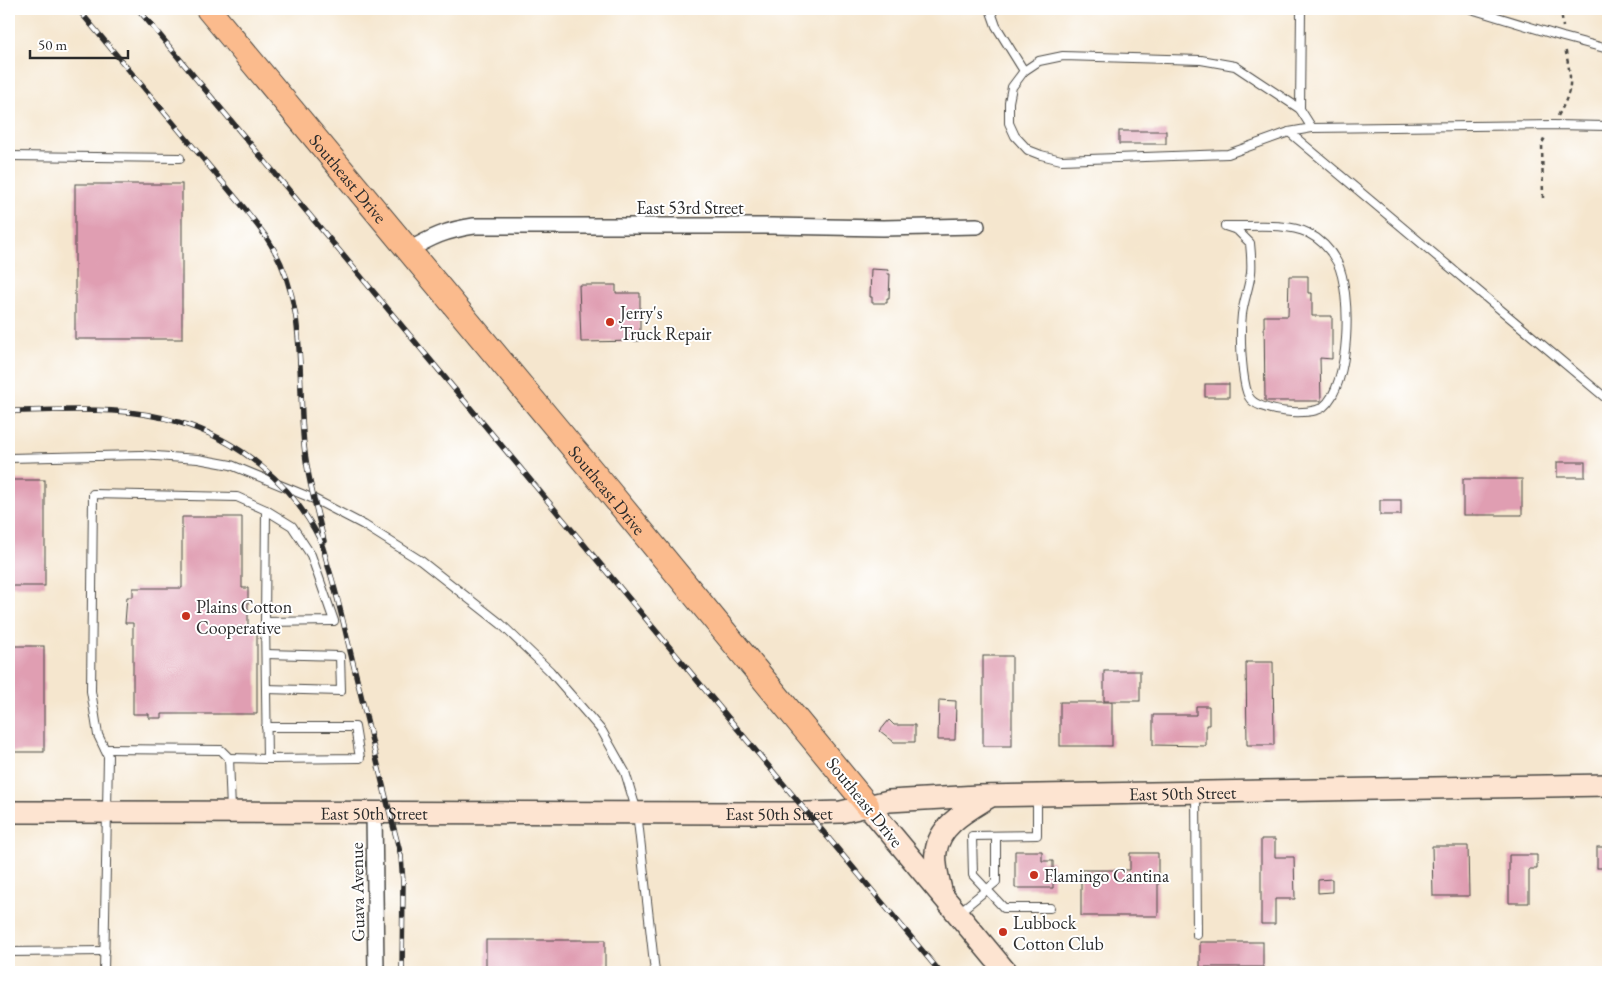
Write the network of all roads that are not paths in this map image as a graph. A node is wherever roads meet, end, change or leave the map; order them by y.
1 (208, 9) edge
2 (990, 9) edge
3 (1301, 9) edge
4 (1471, 9) edge
5 (1608, 49) edge
6 (1024, 71) junction
7 (1300, 109) junction
8 (1608, 126) edge
9 (1312, 128) junction
10 (1289, 132) junction
11 (9, 156) edge
12 (180, 158) dead end
13 (977, 226) dead end
14 (1225, 226) joint
15 (407, 251) junction
16 (1608, 400) edge
17 (9, 458) edge
18 (266, 510) junction
19 (266, 622) junction
20 (266, 654) junction
21 (266, 689) junction
22 (266, 727) junction
23 (105, 749) junction
24 (229, 758) junction
25 (267, 758) junction
26 (1608, 785) edge
27 (1196, 791) junction
28 (1037, 795) junction
29 (991, 796) junction
30 (867, 805) junction
31 (9, 812) edge
32 (108, 812) junction
33 (231, 812) junction
34 (374, 812) junction
35 (636, 812) junction
36 (996, 836) junction
37 (987, 890) junction
38 (942, 897) junction
39 (1050, 908) dead end
40 (956, 914) junction
41 (1197, 935) dead end
42 (105, 951) junction
43 (9, 952) edge
44 (104, 972) edge
45 (376, 972) edge
46 (655, 972) edge
47 (1006, 972) edge

1 - 15 main road, Southeast Drive
2 - 6 lane
3 - 7 lane
4 - 5 lane
6 - 7 lane
6 - 10 lane
7 - 9 lane
8 - 9 lane
9 - 10 lane
10 - 16 lane
11 - 12 lane
13 - 15 street, East 53rd Street
14 - 14 lane
15 - 30 main road, Southeast Drive
17 - 35 lane
18 - 19 lane
18 - 19 lane
18 - 23 lane
19 - 20 lane
20 - 21 lane
20 - 21 lane
21 - 22 lane
22 - 25 lane
22 - 25 lane
23 - 24 lane
23 - 32 lane
24 - 25 lane
24 - 33 lane
26 - 27 main road, East 50th Street
27 - 28 main road, East 50th Street
27 - 41 lane
28 - 29 main road, East 50th Street
28 - 36 lane
29 - 30 main road, East 50th Street
29 - 38 main road
30 - 35 main road, East 50th Street
30 - 38 main road, Southeast Drive
31 - 32 main road, East 50th Street
32 - 33 main road, East 50th Street
32 - 42 lane
33 - 34 main road, East 50th Street
34 - 35 main road, East 50th Street
34 - 45 street, Guava Avenue
35 - 46 lane
36 - 37 lane
36 - 37 lane
37 - 39 lane
37 - 40 lane
38 - 40 main road, Southeast Drive
40 - 47 main road, Southeast Drive
42 - 43 lane
42 - 44 lane

